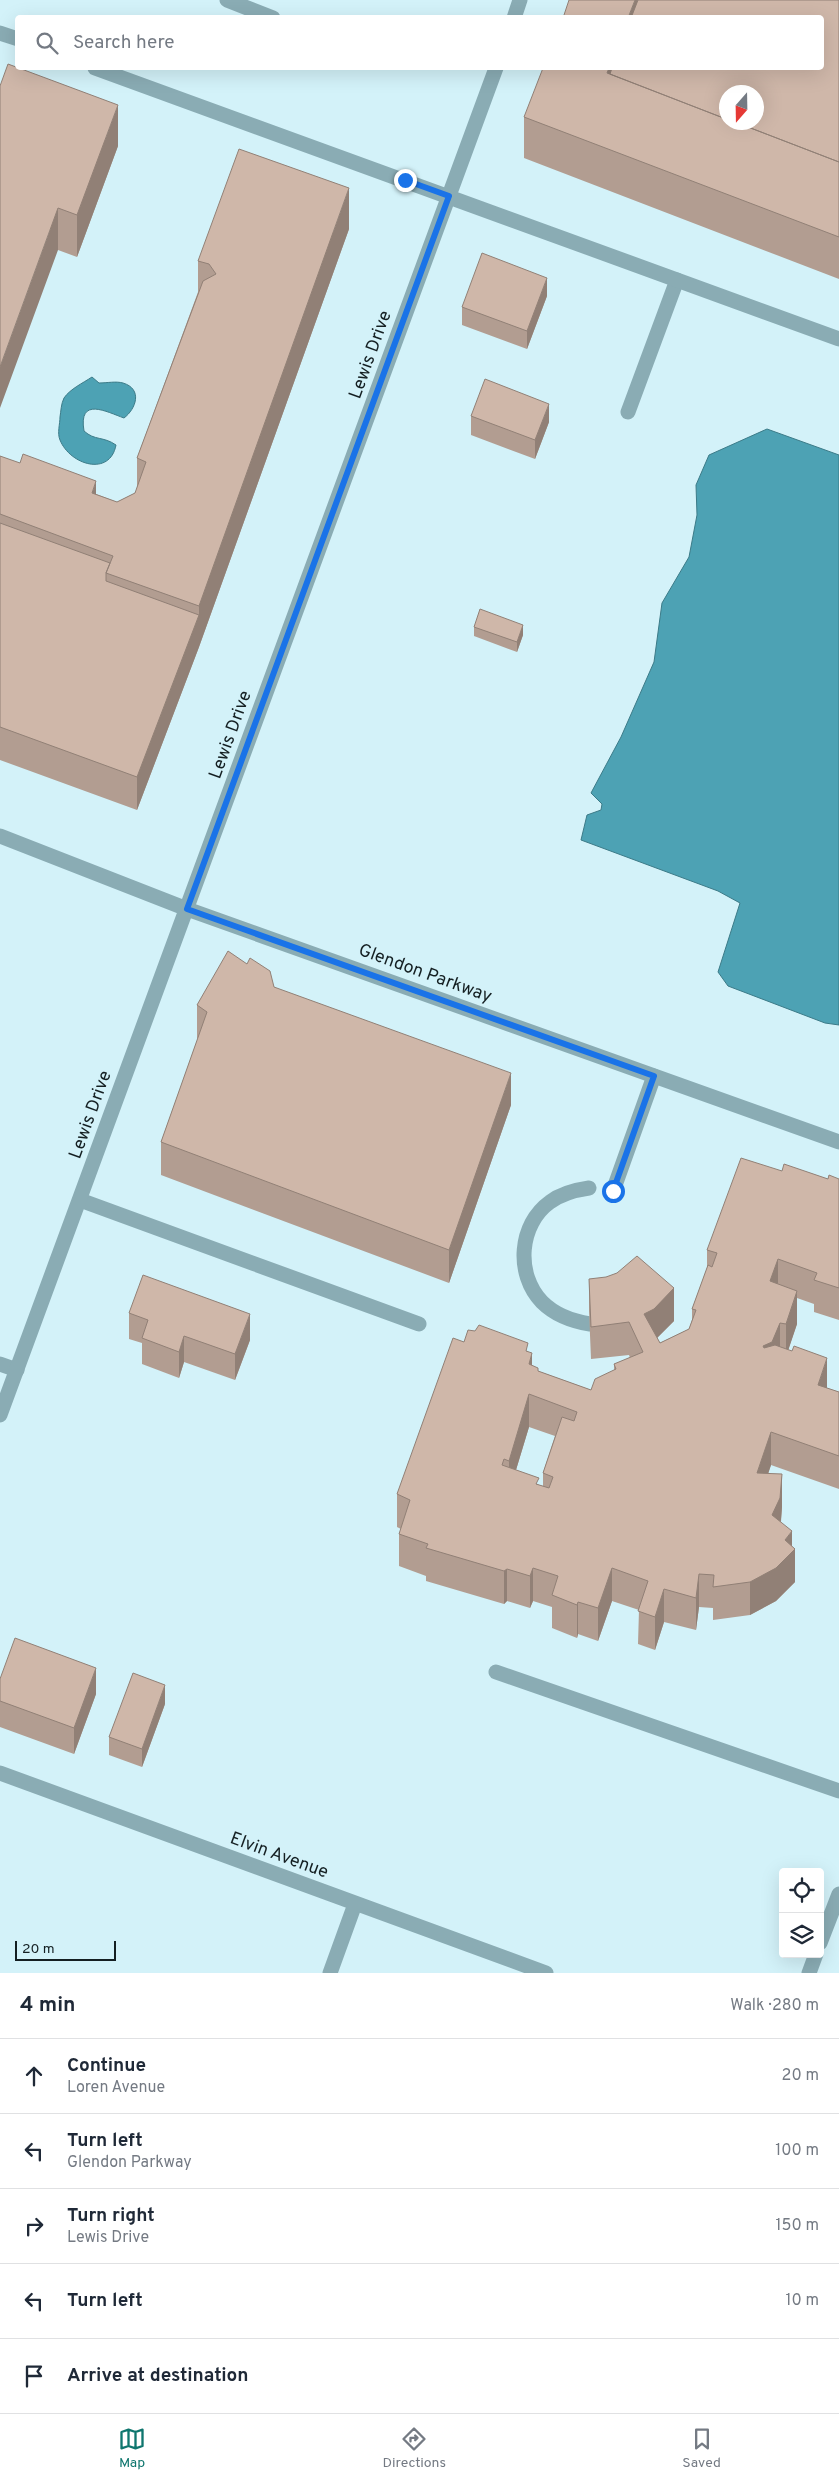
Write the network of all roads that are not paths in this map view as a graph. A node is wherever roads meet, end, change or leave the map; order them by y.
1 (227, 0) edge
2 (520, 0) edge
3 (265, 15) edge
4 (515, 15) edge
5 (0, 33) edge
6 (15, 38) edge
7 (101, 70) edge
8 (495, 70) edge
9 (449, 196) junction
10 (677, 280) junction
11 (839, 339) edge
12 (628, 412) dead end
13 (0, 836) edge
14 (187, 909) junction
15 (654, 1076) junction
16 (839, 1142) edge
17 (589, 1188) dead end
18 (613, 1191) dead end
19 (80, 1200) junction
20 (419, 1324) dead end
21 (590, 1324) edge
22 (0, 1364) edge
23 (17, 1370) junction
24 (0, 1415) edge
25 (496, 1672) dead end
26 (0, 1773) edge
27 (839, 1791) edge
28 (839, 1894) edge
29 (355, 1904) junction
30 (824, 1933) edge
31 (815, 1958) edge
32 (330, 1973) edge
33 (546, 1973) edge
34 (809, 1973) edge

1 - 3 street
2 - 4 street
5 - 6 street
7 - 9 street
8 - 9 street, Lewis Drive
9 - 10 street
9 - 14 street, Lewis Drive
10 - 11 street
10 - 12 street
13 - 14 street, Glendon Parkway
14 - 15 street, Glendon Parkway
14 - 19 street, Lewis Drive
15 - 16 street, Glendon Parkway
15 - 18 street
17 - 21 street
19 - 20 street
19 - 23 street, Lewis Drive
22 - 23 street
23 - 24 street, Lewis Drive
25 - 27 street
26 - 29 street, Elvin Avenue
28 - 30 street
29 - 32 street
29 - 33 street, Elvin Avenue
31 - 34 street

